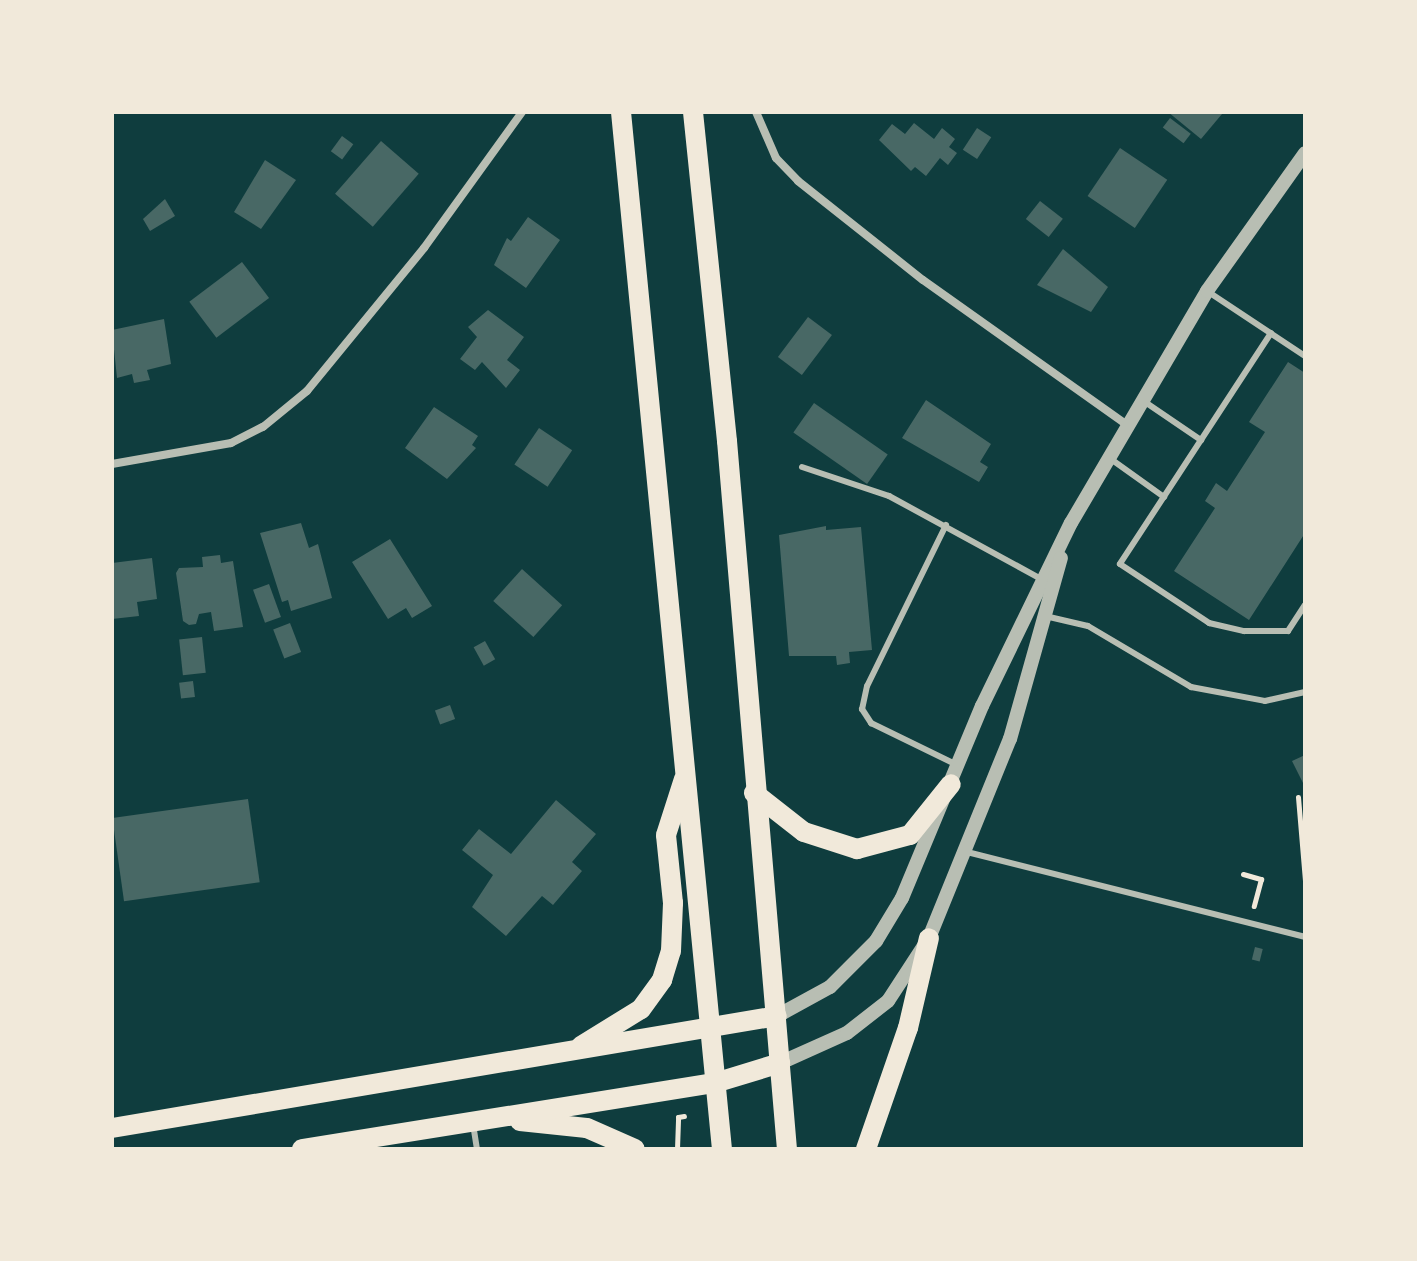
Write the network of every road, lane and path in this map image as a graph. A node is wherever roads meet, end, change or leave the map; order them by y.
1 (522, 112) edge
2 (621, 112) edge
3 (693, 112) edge
4 (756, 112) edge
5 (1305, 153) edge
6 (1207, 291) junction
7 (1271, 333) junction
8 (1305, 356) edge
9 (1142, 400) junction
10 (1127, 425) junction
11 (1201, 440) junction
12 (1108, 457) junction
13 (112, 464) edge
14 (802, 467) dead end
15 (1164, 497) junction
16 (1071, 523) junction
17 (946, 525) junction
18 (1043, 580) junction
19 (1305, 605) edge
20 (1045, 616) junction
21 (1305, 692) edge
22 (686, 771) junction
23 (954, 775) junction
24 (754, 793) junction
25 (1298, 797) dead end
26 (967, 852) junction
27 (1243, 874) dead end
28 (1305, 881) edge
29 (1249, 923) junction
30 (1305, 937) edge
31 (929, 938) junction
32 (777, 1016) junction
33 (711, 1030) junction
34 (563, 1055) junction
35 (780, 1063) junction
36 (718, 1082) junction
37 (696, 1115) dead end
38 (482, 1119) junction
39 (112, 1128) edge
40 (302, 1149) edge
41 (477, 1149) edge
42 (635, 1149) edge
43 (677, 1149) edge
44 (722, 1149) edge
45 (787, 1149) edge
46 (866, 1149) edge

1 - 13 street
2 - 22 main road
3 - 24 main road
4 - 10 street
5 - 6 street
6 - 7 lane
6 - 9 street
7 - 8 lane
7 - 11 lane
9 - 10 street
9 - 11 lane
10 - 12 street
11 - 15 lane
12 - 15 lane
12 - 16 street
14 - 17 lane
15 - 19 lane
16 - 18 street
16 - 20 street
17 - 18 lane
17 - 23 lane
18 - 23 street
20 - 21 lane
20 - 26 street
22 - 33 main road
22 - 34 main road
23 - 24 main road
23 - 32 street
24 - 32 main road
25 - 28 path
26 - 29 lane
26 - 31 street
27 - 29 path
29 - 30 lane
31 - 35 street
31 - 46 main road
32 - 33 main road
32 - 35 main road
33 - 34 main road
33 - 36 main road
34 - 39 main road
35 - 36 main road
35 - 45 main road
36 - 38 main road
36 - 44 main road
37 - 43 path
38 - 40 main road
38 - 41 lane
38 - 42 main road

